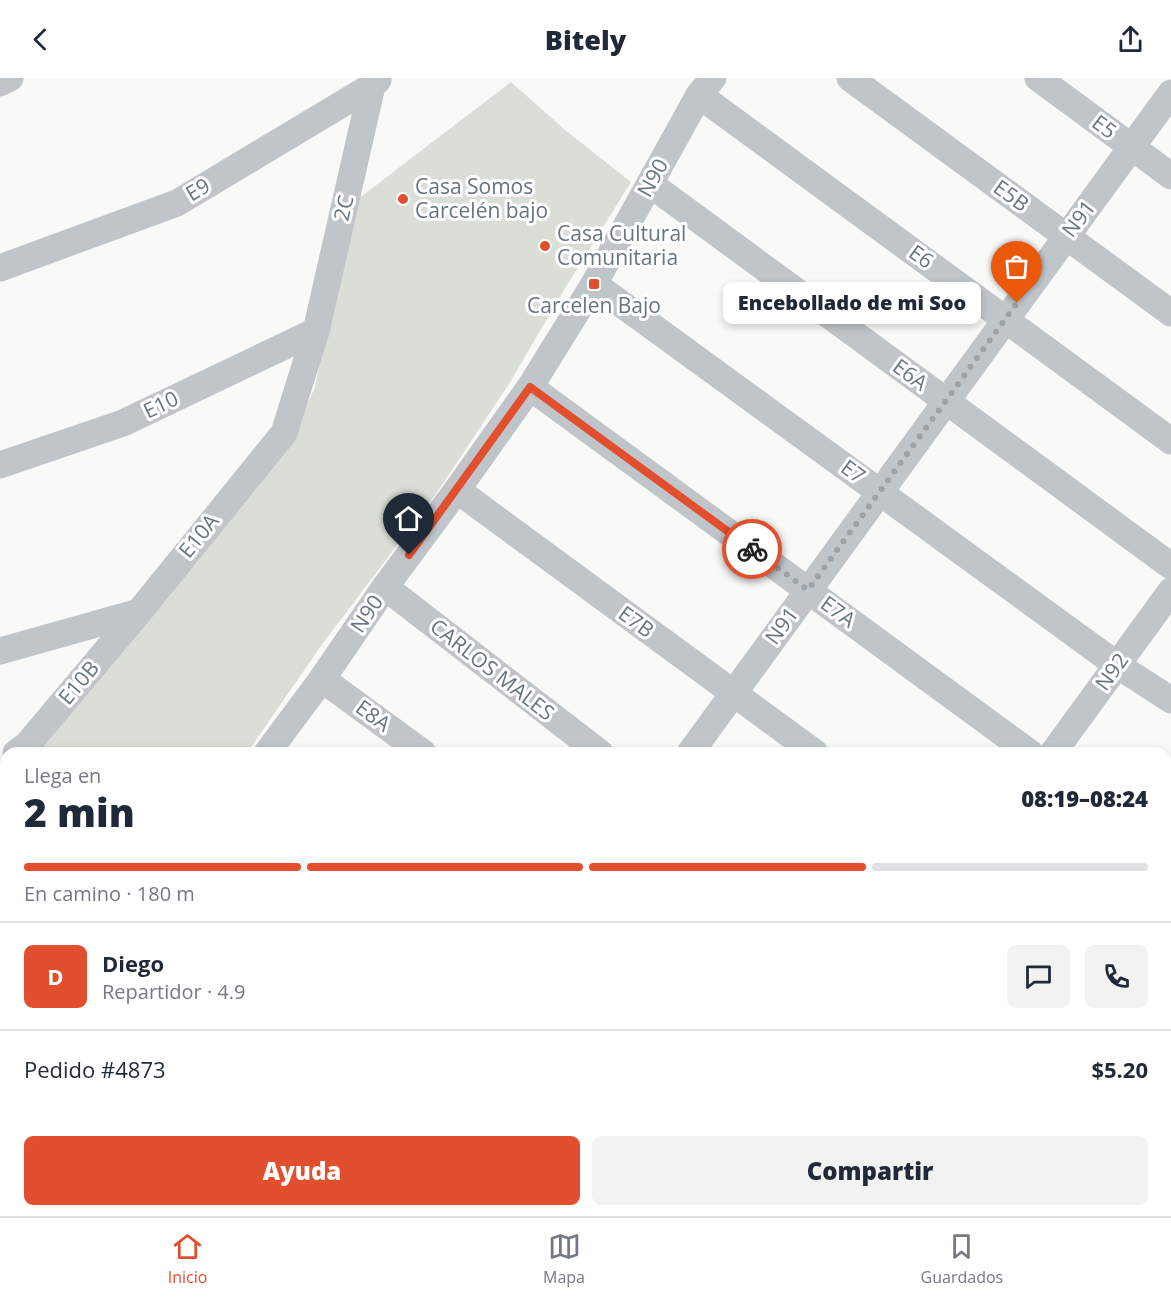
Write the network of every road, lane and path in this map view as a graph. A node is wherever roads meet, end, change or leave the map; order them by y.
1 (10, 78) edge
2 (850, 78) edge
3 (1038, 78) edge
4 (0, 82) edge
5 (376, 82) edge
6 (706, 87) edge
7 (1171, 93) edge
8 (1132, 148) junction
9 (1171, 176) edge
10 (650, 184) junction
11 (1066, 236) junction
12 (0, 268) edge
13 (594, 284) junction
14 (1171, 313) edge
15 (1005, 319) junction
16 (316, 331) junction
17 (530, 387) junction
18 (945, 401) junction
19 (1171, 441) edge
20 (0, 465) edge
21 (457, 490) junction
22 (880, 491) junction
23 (1171, 566) edge
24 (385, 587) junction
25 (808, 590) junction
26 (1171, 591) edge
27 (139, 612) junction
28 (0, 651) edge
29 (1117, 665) junction
30 (322, 679) junction
31 (733, 693) junction
32 (1171, 700) edge
33 (24, 747) edge
34 (271, 747) edge
35 (415, 747) edge
36 (592, 747) edge
37 (694, 747) edge
38 (807, 747) edge
39 (1022, 747) edge
40 (1057, 747) edge

1 - 4 street
2 - 11 street, E5B
3 - 8 street, E5
5 - 12 street, E9
5 - 16 street, 2C
6 - 10 street, N90
6 - 15 street, E6
7 - 8 street, N91
8 - 9 street, E5
8 - 11 street, N91
10 - 13 street, N90
10 - 18 street, E6A
11 - 14 street, E5B
11 - 15 street, N91
13 - 17 street, N90
13 - 22 street, E7
15 - 18 street, N91
15 - 19 street, E6
16 - 20 street, E10
16 - 27 street, E10A
17 - 21 street, N90
17 - 25 street, E7A
18 - 22 street, N91
18 - 23 street, E6A
21 - 24 street, N90
21 - 31 street, E7B
22 - 25 street, N91
22 - 29 street, E7
24 - 30 street, N90
24 - 36 street, CARLOS MALES
25 - 31 street, N91
25 - 39 street, E7A
26 - 29 street, N92
27 - 28 street
27 - 33 street, E10B
29 - 32 street, E7
29 - 40 street, N92
30 - 34 street, N90
30 - 35 street, E8A
31 - 37 street, N91
31 - 38 street, E7B

